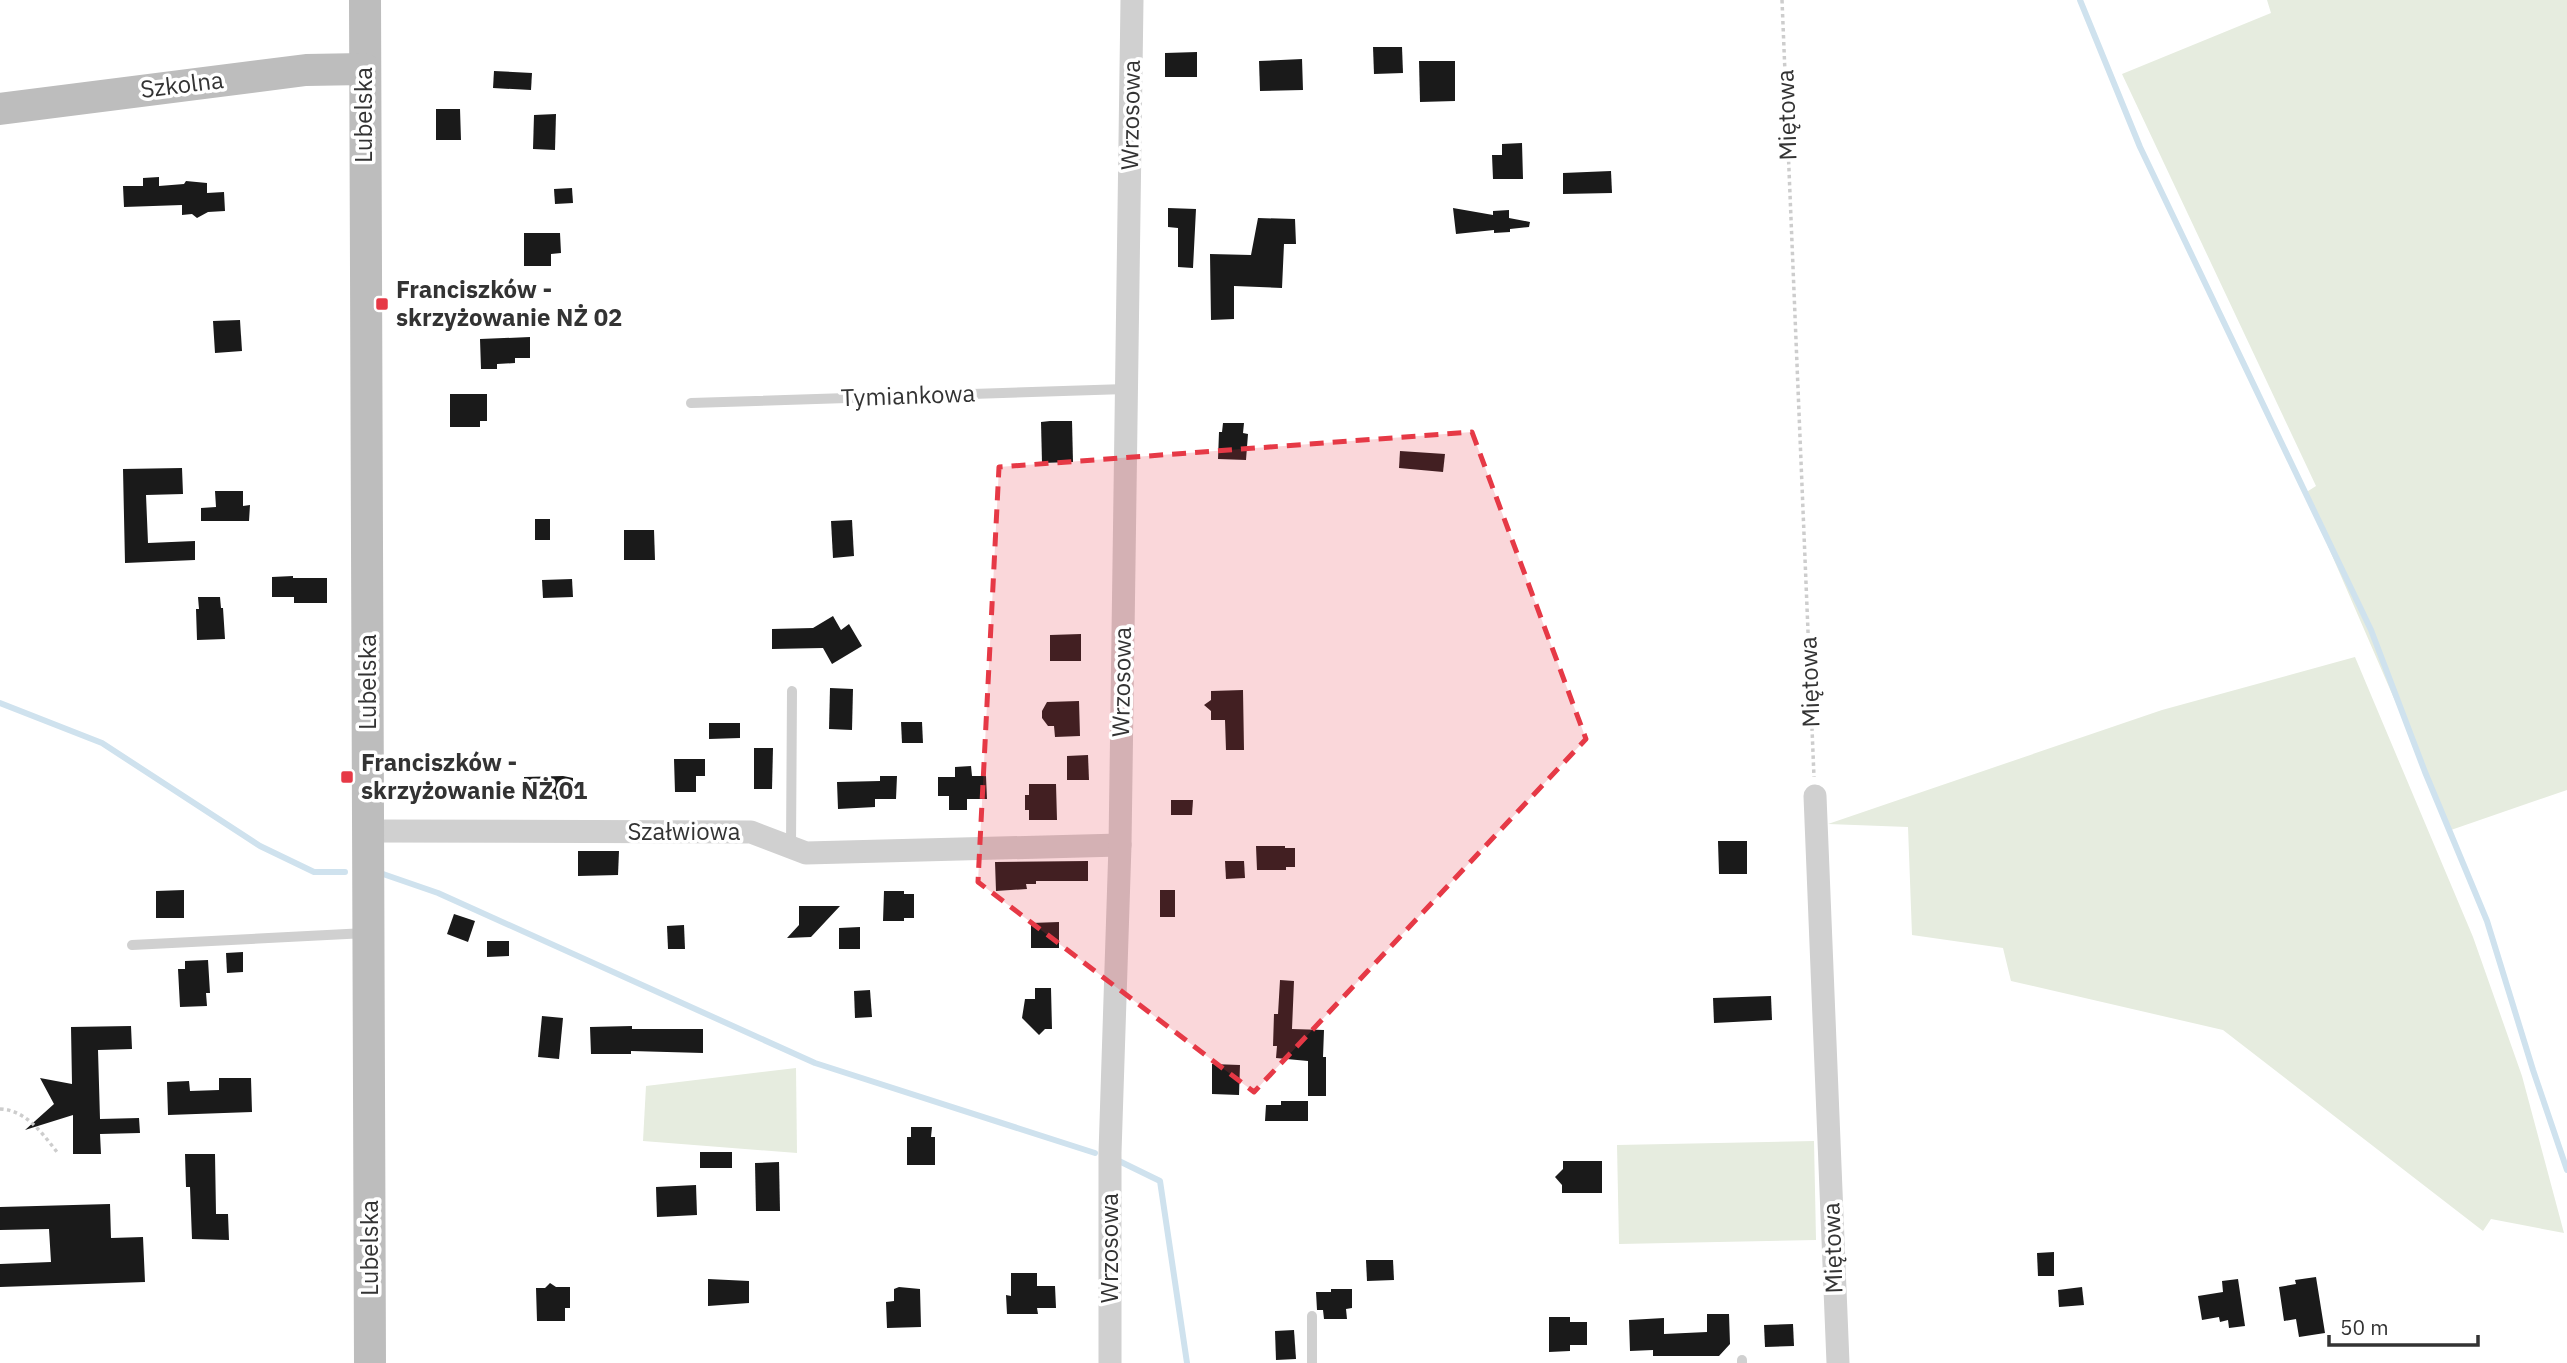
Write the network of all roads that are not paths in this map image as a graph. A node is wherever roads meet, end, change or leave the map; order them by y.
1 (365, 0) edge
2 (1132, 0) edge
3 (364, 69) junction
4 (0, 109) edge
5 (1126, 389) junction
6 (691, 402) dead end
7 (792, 691) dead end
8 (1815, 796) road end
9 (369, 831) junction
10 (1120, 845) junction
11 (791, 847) junction
12 (369, 933) junction
13 (132, 945) dead end
14 (1312, 1316) dead end
15 (370, 1363) edge
16 (1110, 1363) edge
17 (1312, 1363) edge
18 (1838, 1363) edge

1 - 3 main road, Lubelska
2 - 5 street, Wrzosowa
3 - 4 main road, Szkolna
3 - 9 main road, Lubelska
5 - 6 lane, Tymiankowa
5 - 10 street, Wrzosowa
7 - 11 lane
8 - 18 street, Miętowa
9 - 11 street, Szałwiowa
9 - 12 main road, Lubelska
10 - 11 street, Szałwiowa
10 - 16 street, Wrzosowa
12 - 13 lane
12 - 15 main road, Lubelska
14 - 17 lane

